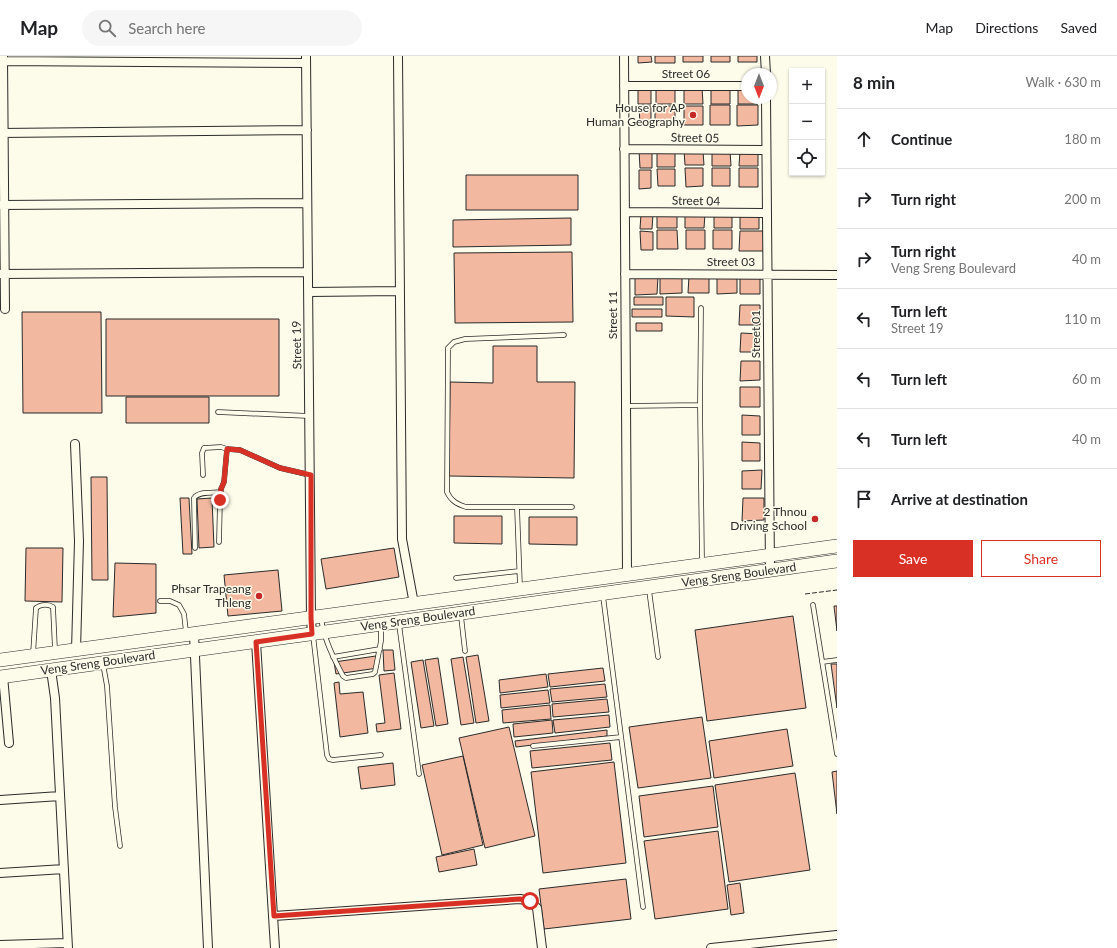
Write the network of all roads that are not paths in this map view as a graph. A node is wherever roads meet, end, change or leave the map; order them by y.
1 (398, 56) edge
2 (624, 56) edge
3 (765, 56) edge
4 (2, 59) edge
5 (43, 59) edge
6 (114, 59) edge
7 (306, 59) edge
8 (766, 68) edge
9 (624, 86) junction
10 (741, 86) edge
11 (766, 104) edge
12 (307, 130) junction
13 (2, 133) edge
14 (624, 149) junction
15 (766, 150) junction
16 (308, 203) junction
17 (2, 205) edge
18 (625, 212) junction
19 (767, 213) junction
20 (308, 272) junction
21 (2, 274) edge
22 (625, 274) junction
23 (767, 274) junction
24 (837, 275) edge
25 (400, 291) junction
26 (309, 292) junction
27 (701, 308) dead end
28 (5, 309) dead end
29 (564, 335) dead end
30 (700, 405) junction
31 (626, 406) junction
32 (218, 412) dead end
33 (310, 416) junction
34 (75, 444) dead end
35 (227, 449) junction
36 (203, 475) dead end
37 (311, 475) junction
38 (221, 492) junction
39 (517, 507) junction
40 (572, 507) dead end
41 (219, 542) dead end
42 (837, 546) edge
43 (195, 548) dead end
44 (769, 555) junction
45 (837, 562) edge
46 (702, 564) junction
47 (519, 571) junction
48 (770, 571) junction
49 (627, 574) junction
50 (456, 578) dead end
51 (649, 587) junction
52 (520, 589) junction
53 (603, 594) junction
54 (160, 601) dead end
55 (414, 604) junction
56 (813, 605) dead end
57 (460, 613) junction
58 (316, 617) junction
59 (399, 622) junction
60 (381, 624) junction
61 (318, 633) junction
62 (190, 634) junction
63 (256, 642) junction
64 (380, 649) junction
65 (76, 650) junction
66 (195, 650) junction
67 (465, 651) dead end
68 (55, 653) junction
69 (33, 656) junction
70 (333, 656) junction
71 (658, 657) dead end
72 (0, 660) edge
73 (837, 660) edge
74 (822, 662) junction
75 (103, 663) junction
76 (51, 670) junction
77 (2, 677) edge
78 (621, 737) junction
79 (9, 743) dead end
80 (533, 746) dead end
81 (837, 754) edge
82 (381, 755) dead end
83 (419, 774) dead end
84 (60, 796) junction
85 (0, 800) edge
86 (120, 846) dead end
87 (64, 869) junction
88 (0, 873) edge
89 (643, 907) dead end
90 (274, 916) junction
91 (837, 935) edge
92 (0, 945) edge
93 (68, 945) edge
94 (208, 948) edge
95 (276, 948) edge
96 (542, 948) edge
97 (711, 948) edge

1 - 25 street
2 - 9 street, Street 11
3 - 8 street
4 - 5 street
4 - 13 street
5 - 6 street
6 - 7 street
7 - 12 street, Street 19
9 - 10 street, Street 06
9 - 14 street, Street 11
11 - 15 street, Street 01
12 - 13 street
12 - 16 street, Street 19
13 - 17 street
14 - 15 street, Street 05
14 - 18 street, Street 11
15 - 19 street, Street 01
16 - 17 street
16 - 20 street, Street 19
17 - 21 street
18 - 19 street, Street 04
18 - 22 street, Street 11
19 - 23 street, Street 01
20 - 21 street
20 - 26 street, Street 19
21 - 28 street
22 - 23 street, Street 03
22 - 31 street, Street 11
23 - 24 street, Street 03
23 - 44 street, Street 01
25 - 26 street
25 - 55 street
26 - 33 street, Street 19
27 - 30 lane
29 - 39 lane
30 - 31 lane
30 - 46 lane
31 - 49 street, Street 11
32 - 33 lane
33 - 37 street, Street 19
34 - 65 street
35 - 36 lane
35 - 37 lane
35 - 38 lane
37 - 58 street, Street 19
38 - 41 lane
38 - 43 lane
39 - 40 lane
39 - 47 lane
42 - 44 main road, Veng Sreng Boulevard
44 - 46 main road, Veng Sreng Boulevard
44 - 48 street, Street 01
45 - 48 main road, Veng Sreng Boulevard
46 - 49 main road, Veng Sreng Boulevard
47 - 50 lane
47 - 52 lane
48 - 51 main road, Veng Sreng Boulevard
49 - 52 main road, Veng Sreng Boulevard
51 - 53 main road, Veng Sreng Boulevard
51 - 71 lane
52 - 55 main road, Veng Sreng Boulevard
53 - 57 main road, Veng Sreng Boulevard
53 - 78 lane
54 - 62 lane
55 - 58 main road, Veng Sreng Boulevard
56 - 74 lane
57 - 59 main road, Veng Sreng Boulevard
57 - 67 lane
58 - 61 street, Street 19
58 - 62 main road, Veng Sreng Boulevard
59 - 60 main road, Veng Sreng Boulevard
59 - 83 lane
60 - 61 main road, Veng Sreng Boulevard
60 - 64 lane
61 - 63 main road, Veng Sreng Boulevard
61 - 70 lane
61 - 82 lane
62 - 65 main road, Veng Sreng Boulevard
62 - 66 street
63 - 66 main road, Veng Sreng Boulevard
63 - 90 street
64 - 70 lane
64 - 70 lane
65 - 68 main road, Veng Sreng Boulevard
66 - 75 main road, Veng Sreng Boulevard
66 - 94 street
68 - 69 main road, Veng Sreng Boulevard
68 - 69 lane
69 - 72 main road, Veng Sreng Boulevard
73 - 74 lane
74 - 81 lane
75 - 76 main road, Veng Sreng Boulevard
75 - 86 lane
76 - 77 main road, Veng Sreng Boulevard
76 - 84 street
77 - 79 street
78 - 80 lane
78 - 89 lane
84 - 85 street
84 - 87 street
87 - 88 street
87 - 93 street
90 - 95 street
90 - 96 street
91 - 97 street
92 - 93 street

